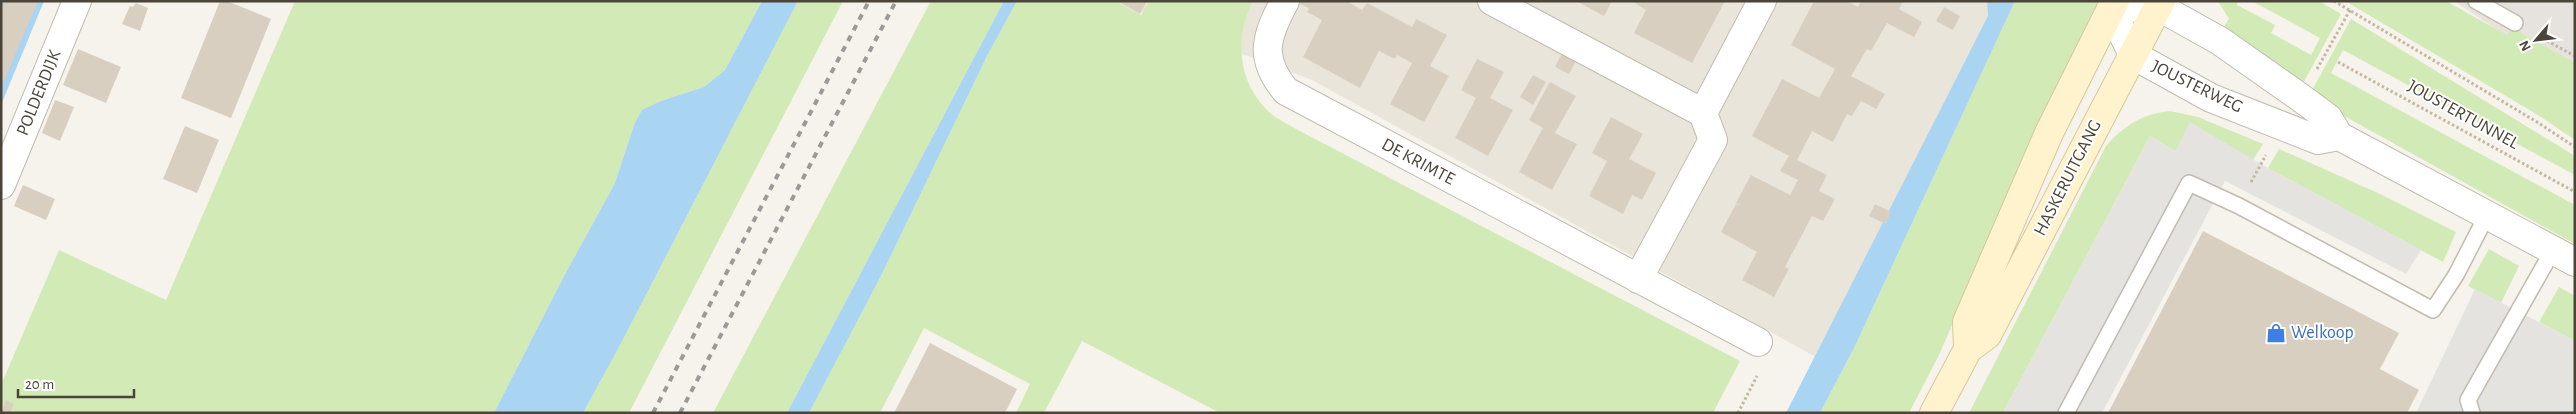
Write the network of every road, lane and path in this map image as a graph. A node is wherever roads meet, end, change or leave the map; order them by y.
1 (77, 1) edge
2 (1285, 1) edge
3 (1492, 1) edge
4 (1762, 1) edge
5 (2334, 1) edge
6 (2476, 1) edge
7 (2160, 4) edge
8 (2113, 5) edge
9 (2350, 10) junction
10 (2515, 23) joint
11 (2133, 55) junction
12 (2575, 56) edge
13 (2338, 62) dead end
14 (2315, 74) dead end
15 (1703, 113) junction
16 (2339, 136) junction
17 (2575, 148) edge
18 (1, 185) edge
19 (2575, 192) edge
20 (2487, 215) junction
21 (2564, 256) edge
22 (1638, 279) junction
23 (1758, 342) dead end
24 (1968, 349) junction
25 (1934, 413) edge
26 (2066, 413) edge
27 (2472, 413) edge

1 - 18 street, POLDERDIJK
2 - 22 street, DE KRIMTE
3 - 15 street
4 - 15 street
5 - 9 path
6 - 10 lane
7 - 8 street
7 - 11 main road, HASKERUITGANG
7 - 16 street
8 - 11 street, JOUSTERWEG
8 - 24 main road, HASKERUITGANG
9 - 14 path
9 - 17 path
10 - 12 path
11 - 16 street, JOUSTERWEG
11 - 24 main road, HASKERUITGANG
13 - 19 path, JOUSTERTUNNEL
15 - 22 street
16 - 20 street
20 - 21 street
20 - 26 lane
21 - 27 lane
22 - 23 street, DE KRIMTE
24 - 25 main road, HASKERUITGANG

